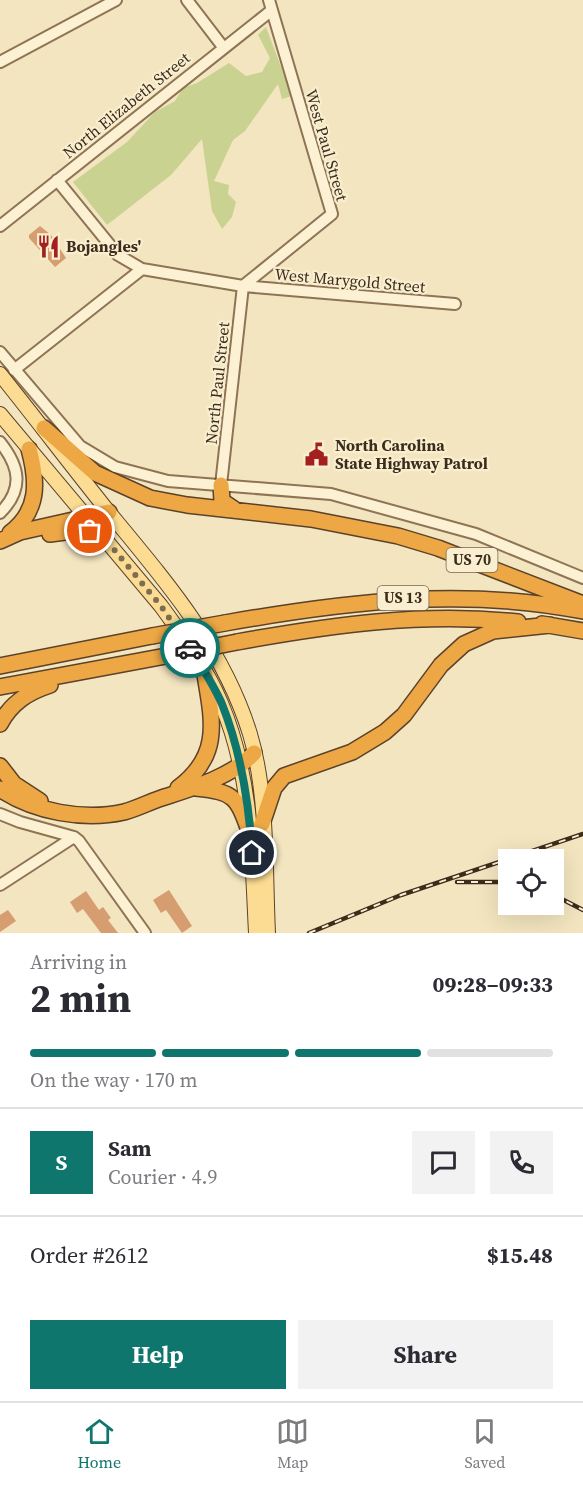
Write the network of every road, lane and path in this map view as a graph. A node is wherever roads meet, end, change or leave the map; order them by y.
1 (116, 0) edge
2 (187, 0) edge
3 (270, 5) edge
4 (223, 46) junction
5 (0, 62) edge
6 (57, 180) junction
7 (0, 226) edge
8 (142, 269) junction
9 (243, 286) junction
10 (455, 304) dead end
11 (0, 352) edge
12 (14, 370) junction
13 (0, 374) edge
14 (0, 414) edge
15 (44, 428) junction
16 (0, 442) edge
17 (29, 450) junction
18 (220, 484) junction
19 (234, 509) junction
20 (109, 512) junction
21 (0, 513) edge
22 (86, 516) junction
23 (102, 535) junction
24 (0, 541) edge
25 (583, 578) edge
26 (583, 604) edge
27 (583, 611) edge
28 (550, 625) junction
29 (582, 632) edge
30 (0, 666) edge
31 (83, 671) junction
32 (205, 675) junction
33 (0, 687) edge
34 (0, 724) edge
35 (254, 753) junction
36 (240, 765) junction
37 (0, 766) edge
38 (193, 788) junction
39 (0, 789) edge
40 (168, 796) junction
41 (53, 809) junction
42 (0, 814) edge
43 (256, 829) junction
44 (74, 837) junction
45 (0, 885) edge
46 (264, 932) edge
47 (145, 933) edge

1 - 5 street
2 - 4 street
3 - 4 street, North Elizabeth Street
3 - 9 street, West Paul Street
4 - 6 street, North Elizabeth Street
6 - 7 street, North Elizabeth Street
6 - 8 street
8 - 9 street, West Marygold Street
8 - 12 street
9 - 10 street, West Marygold Street
9 - 18 street, North Paul Street
11 - 12 street
12 - 18 street
13 - 15 main road
14 - 17 main road
15 - 19 highway
15 - 20 main road
16 - 21 street
17 - 22 main road
17 - 24 highway
18 - 19 highway
18 - 25 street
19 - 26 highway, US 70
20 - 22 highway
20 - 35 main road
22 - 23 main road
22 - 24 highway
23 - 24 highway
23 - 32 main road
27 - 30 highway, US 13, bridge
28 - 29 highway, US 13
28 - 31 highway, US 13, bridge
28 - 43 highway
31 - 33 highway, US 13
31 - 34 highway
32 - 36 main road
32 - 40 highway
35 - 36 highway
35 - 43 main road
36 - 38 highway
36 - 43 main road
37 - 41 highway
38 - 40 highway
38 - 43 highway
39 - 41 highway
40 - 41 highway
42 - 44 street
43 - 46 main road
44 - 45 street
44 - 47 street

